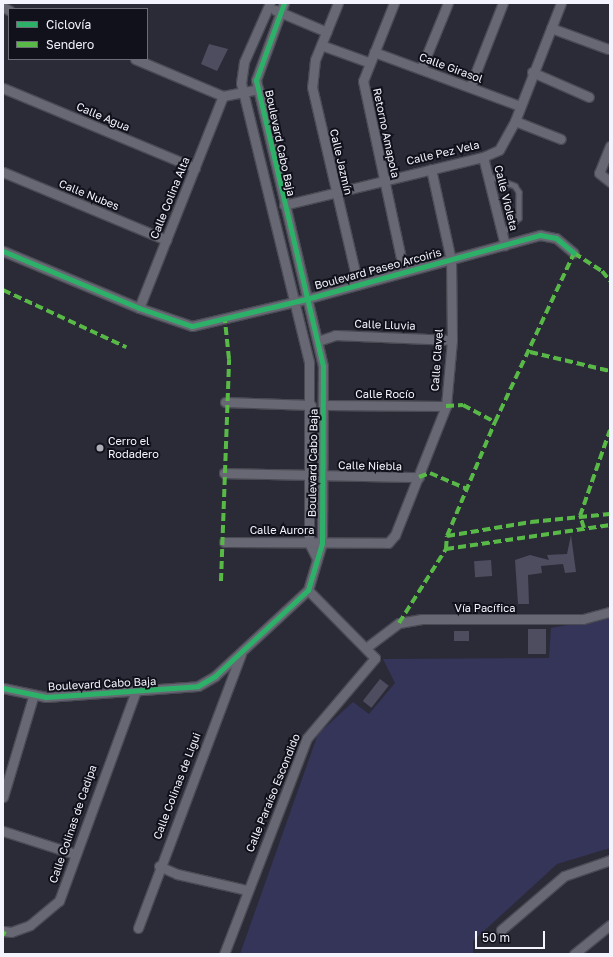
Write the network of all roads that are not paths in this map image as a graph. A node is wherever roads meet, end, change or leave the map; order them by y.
1 (284, 3) edge
2 (338, 3) edge
3 (394, 3) edge
4 (448, 3) edge
5 (503, 3) edge
6 (561, 3) edge
7 (269, 5) edge
8 (280, 12) junction
9 (551, 28) junction
10 (327, 32) junction
11 (321, 45) junction
12 (608, 49) dead end
13 (374, 52) junction
14 (136, 60) edge
15 (368, 62) junction
16 (421, 69) junction
17 (532, 72) junction
18 (470, 87) junction
19 (3, 88) edge
20 (258, 89) junction
21 (243, 93) junction
22 (223, 96) junction
23 (589, 96) dead end
24 (520, 106) junction
25 (515, 121) junction
26 (561, 138) dead end
27 (610, 146) edge
28 (483, 157) junction
29 (195, 168) junction
30 (430, 169) junction
31 (3, 172) edge
32 (487, 175) junction
33 (383, 180) junction
34 (610, 182) edge
35 (335, 192) junction
36 (281, 194) junction
37 (268, 196) junction
38 (284, 205) junction
39 (502, 234) junction
40 (166, 240) junction
41 (505, 245) junction
42 (3, 251) edge
43 (574, 253) dead end
44 (451, 260) junction
45 (404, 272) junction
46 (358, 284) junction
47 (306, 299) junction
48 (295, 301) junction
49 (139, 308) junction
50 (452, 340) junction
51 (318, 341) junction
52 (225, 402) dead end
53 (311, 405) junction
54 (324, 405) junction
55 (446, 406) junction
56 (224, 473) dead end
57 (310, 475) junction
58 (323, 475) junction
59 (419, 477) junction
60 (224, 542) dead end
61 (310, 542) junction
62 (322, 542) junction
63 (388, 543) joint
64 (316, 557) junction
65 (308, 590) junction
66 (610, 612) edge
67 (367, 647) junction
68 (242, 653) junction
69 (3, 688) edge
70 (135, 693) junction
71 (33, 697) junction
72 (3, 797) edge
73 (3, 831) edge
74 (76, 854) junction
75 (610, 860) edge
76 (159, 866) junction
77 (247, 890) junction
78 (610, 926) edge
79 (138, 928) dead end
80 (501, 930) dead end
81 (3, 931) edge
82 (224, 954) edge
83 (574, 954) edge

1 - 8 street, Boulevard Cabo Baja
2 - 10 street, Calle Jazmín
3 - 13 street, Retorno Amapola
4 - 16 street
5 - 18 street
6 - 9 street, Calle Pez Vela
7 - 8 street
7 - 21 street, Boulevard Cabo Baja
8 - 10 street
8 - 20 street, Boulevard Cabo Baja
9 - 12 street
9 - 17 street, Calle Pez Vela
10 - 11 street, Calle Jazmín
11 - 15 street
11 - 35 street, Calle Jazmín
13 - 15 street, Retorno Amapola
13 - 16 street, Calle Girasol
14 - 22 street
15 - 33 street, Retorno Amapola
16 - 18 street, Calle Girasol
17 - 23 street
17 - 24 street, Calle Pez Vela
18 - 24 street, Calle Girasol
19 - 29 street, Calle Agua
20 - 21 street
20 - 36 street, Boulevard Cabo Baja
21 - 22 street
21 - 37 street, Boulevard Cabo Baja
22 - 29 street, Calle Colina Alta
24 - 25 street, Calle Pez Vela
25 - 26 street
25 - 28 street, Calle Pez Vela
27 - 34 street
28 - 30 street, Calle Pez Vela
28 - 32 street, Calle Violeta
29 - 40 street, Calle Colina Alta
30 - 33 street, Calle Pez Vela
30 - 44 street, Calle Clavel
31 - 40 street, Calle Nubes
32 - 39 street, Calle Violeta
32 - 39 lane
33 - 35 street, Calle Pez Vela
33 - 45 street, Retorno Amapola
35 - 38 street, Calle Pez Vela
35 - 46 street, Calle Jazmín
36 - 37 street
36 - 38 street, Boulevard Cabo Baja
37 - 48 street, Boulevard Cabo Baja
38 - 47 street, Boulevard Cabo Baja
39 - 41 street, Calle Violeta
40 - 49 street, Calle Colina Alta
41 - 43 street, Boulevard Paseo Arcoiris
41 - 44 street, Boulevard Paseo Arcoiris
42 - 49 street, Boulevard Paseo Arcoiris
44 - 45 street, Boulevard Paseo Arcoiris
44 - 50 street, Calle Clavel
45 - 46 street, Boulevard Paseo Arcoiris
46 - 47 street, Boulevard Paseo Arcoiris
47 - 48 street, Boulevard Paseo Arcoiris
47 - 51 street, Boulevard Cabo Baja
48 - 49 street, Boulevard Paseo Arcoiris
48 - 53 street, Boulevard Cabo Baja
50 - 51 street, Calle Lluvia
50 - 55 street, Calle Clavel
51 - 54 street, Boulevard Cabo Baja
52 - 53 street
53 - 57 street, Boulevard Cabo Baja
54 - 55 street, Calle Rocío
54 - 58 street, Boulevard Cabo Baja
55 - 59 street, Calle Clavel
56 - 57 street, Calle Niebla
57 - 58 street, Calle Niebla
57 - 61 street, Boulevard Cabo Baja
58 - 59 street, Calle Niebla
58 - 62 street, Boulevard Cabo Baja
59 - 63 street, Calle Clavel
60 - 61 street, Calle Aurora
61 - 62 street, Calle Aurora
61 - 64 street, Boulevard Cabo Baja
62 - 63 street, Calle Aurora
62 - 64 street, Boulevard Cabo Baja
64 - 65 street, Boulevard Cabo Baja
65 - 67 street
65 - 68 street, Boulevard Cabo Baja
66 - 67 street, Vía Pacífica
67 - 77 street, Calle Paraíso Escondido
68 - 70 street, Boulevard Cabo Baja
68 - 76 street, Calle Colinas de Ligui
69 - 71 street, Boulevard Cabo Baja
70 - 71 street, Boulevard Cabo Baja
70 - 74 street, Calle Colinas de Cadipa
71 - 72 street
73 - 74 street
74 - 81 street, Calle Colinas de Cadipa
75 - 80 street
76 - 77 street
76 - 79 street, Calle Colinas de Ligui
77 - 82 street, Calle Paraíso Escondido
78 - 83 street

